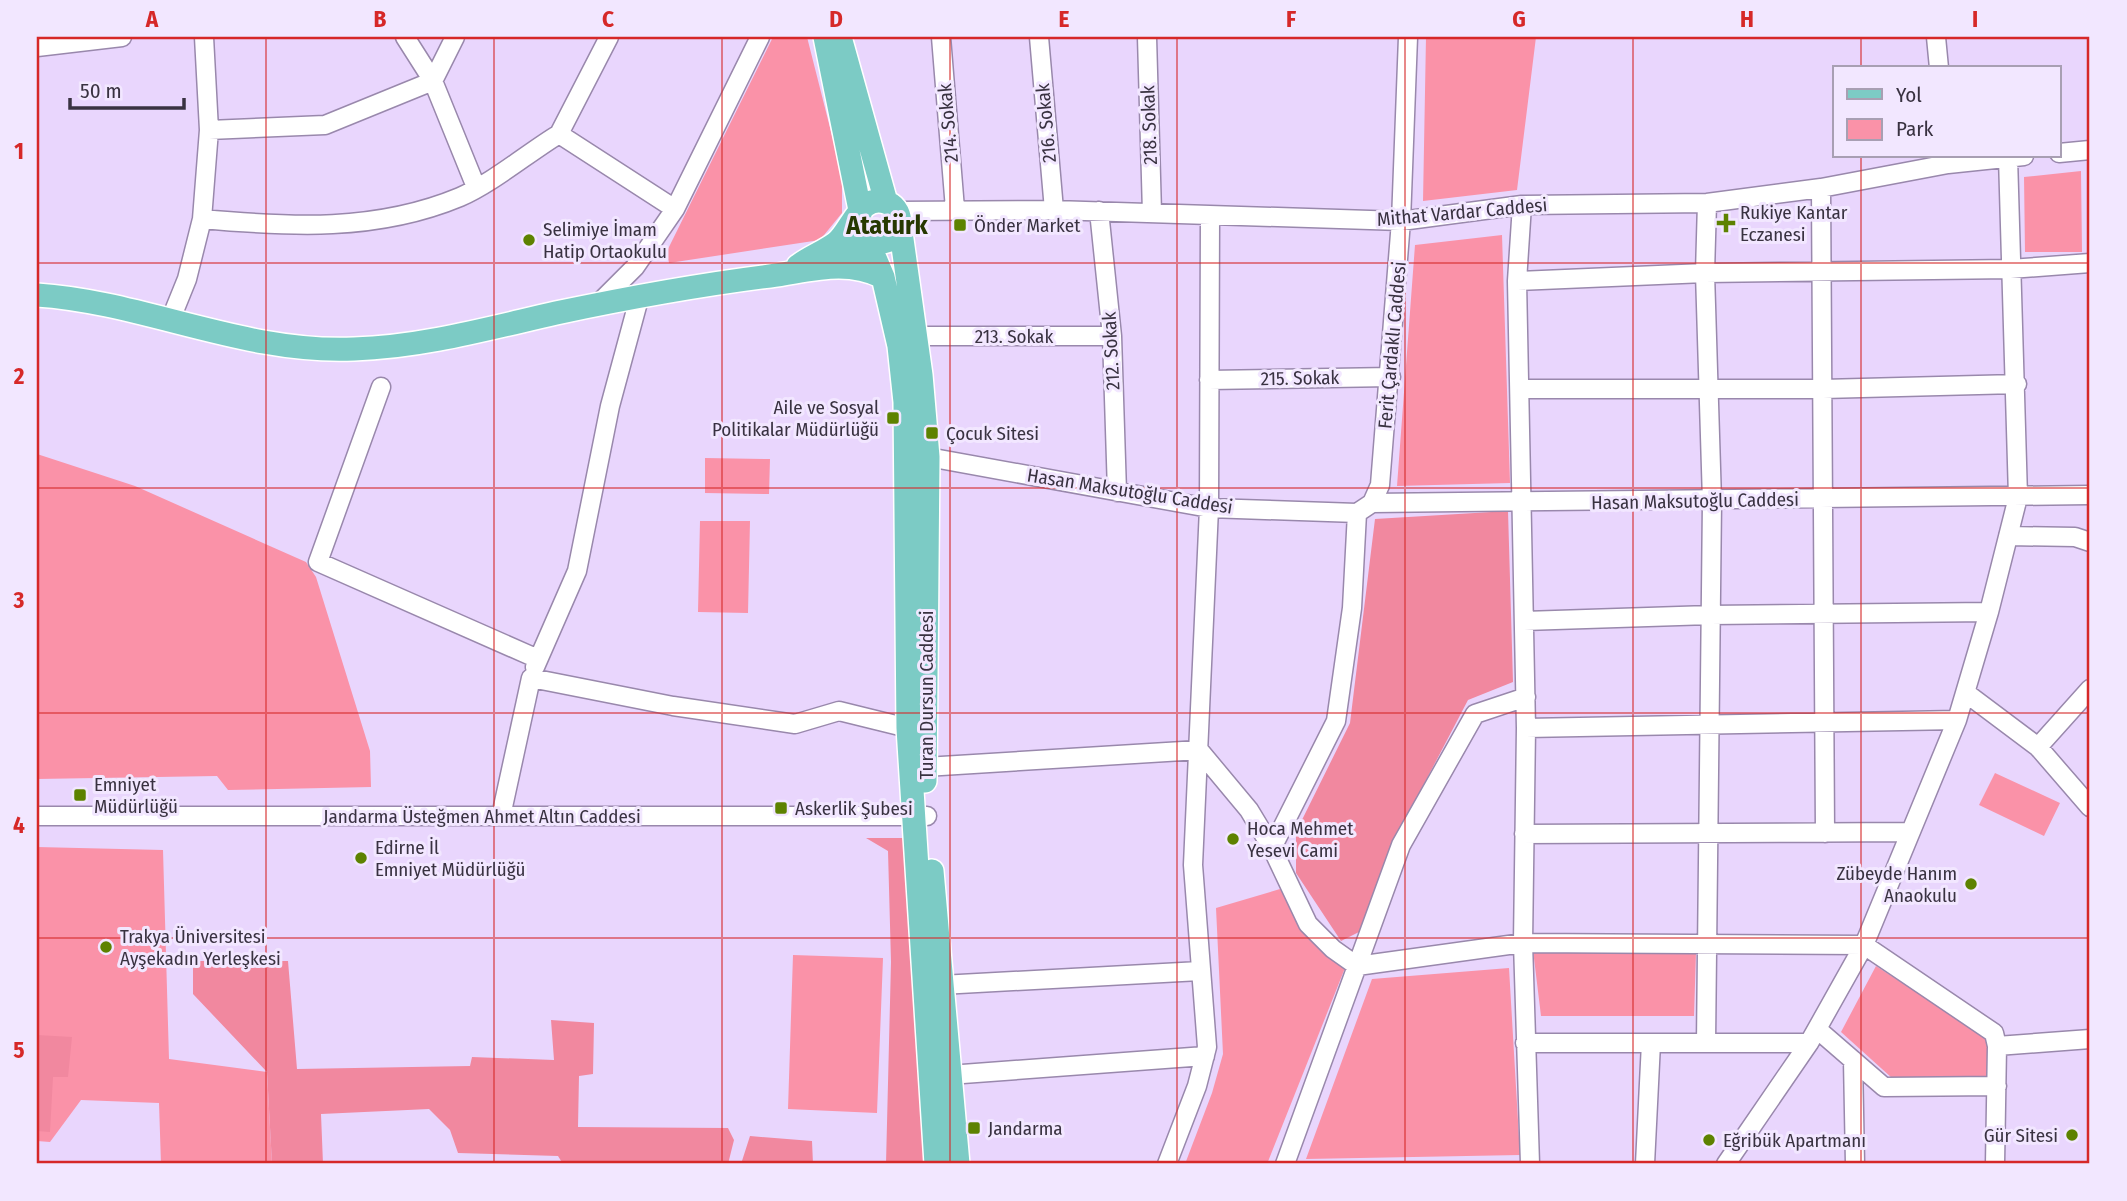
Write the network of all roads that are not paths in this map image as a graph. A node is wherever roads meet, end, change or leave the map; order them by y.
1 (122, 37) edge
2 (204, 37) edge
3 (405, 37) edge
4 (455, 37) edge
5 (609, 37) edge
6 (760, 37) edge
7 (825, 37) edge
8 (840, 37) edge
9 (941, 37) edge
10 (1038, 37) edge
11 (1147, 37) edge
12 (1408, 37) edge
13 (1936, 37) edge
14 (37, 47) edge
15 (1939, 66) edge
16 (433, 81) junction
17 (209, 130) junction
18 (559, 134) junction
19 (2090, 150) edge
20 (2060, 153) edge
21 (1982, 158) edge
22 (2016, 158) edge
23 (1948, 160) edge
24 (476, 187) junction
25 (1821, 188) junction
26 (1707, 203) junction
27 (1522, 205) junction
28 (675, 209) junction
29 (955, 209) junction
30 (860, 210) junction
31 (1054, 210) junction
32 (1099, 211) junction
33 (894, 213) junction
34 (1152, 213) junction
35 (1210, 216) junction
36 (202, 219) junction
37 (1401, 221) junction
38 (870, 244) junction
39 (2090, 263) edge
40 (795, 268) junction
41 (2010, 269) junction
42 (1824, 272) junction
43 (1705, 273) junction
44 (883, 277) junction
45 (1517, 281) junction
46 (37, 295) edge
47 (640, 295) junction
48 (598, 304) junction
49 (170, 321) junction
50 (916, 336) junction
51 (1112, 336) junction
52 (1391, 377) junction
53 (1209, 380) junction
54 (2017, 384) junction
55 (381, 387) dead end
56 (1710, 388) junction
57 (1521, 389) junction
58 (1823, 389) junction
59 (928, 457) junction
60 (1117, 492) junction
61 (2090, 495) edge
62 (2018, 497) junction
63 (1824, 499) junction
64 (1712, 501) junction
65 (1521, 502) junction
66 (1209, 508) junction
67 (1364, 508) junction
68 (2008, 536) junction
69 (2090, 542) edge
70 (1989, 612) junction
71 (1824, 614) junction
72 (1710, 615) junction
73 (1524, 621) junction
74 (538, 659) junction
75 (531, 678) junction
76 (2090, 689) edge
77 (1966, 693) junction
78 (1526, 698) junction
79 (1958, 720) junction
80 (1824, 722) junction
81 (1710, 726) junction
82 (908, 728) junction
83 (1526, 728) junction
84 (2038, 747) junction
85 (1199, 750) junction
86 (925, 767) junction
87 (2090, 807) edge
88 (37, 816) edge
89 (501, 816) junction
90 (920, 816) junction
91 (1910, 832) junction
92 (1709, 833) junction
93 (1825, 833) junction
94 (1524, 834) junction
95 (1272, 848) junction
96 (1523, 943) junction
97 (1709, 943) junction
98 (1864, 945) junction
99 (1357, 967) junction
100 (1200, 971) junction
101 (942, 985) junction
102 (1813, 1036) junction
103 (2089, 1038) edge
104 (1525, 1043) junction
105 (1651, 1043) junction
106 (1706, 1043) junction
107 (1997, 1046) junction
108 (1205, 1056) junction
109 (1853, 1060) junction
110 (949, 1075) junction
111 (1997, 1086) junction
112 (936, 1164) edge
113 (958, 1164) edge
114 (1167, 1164) edge
115 (1285, 1164) edge
116 (1530, 1164) edge
117 (1645, 1164) edge
118 (1726, 1164) edge
119 (1855, 1164) edge
120 (1995, 1164) edge

1 - 14 street
2 - 17 street
3 - 16 street
4 - 16 street
5 - 18 street
6 - 28 street
7 - 30 main road
8 - 33 main road, Turan Dursun Caddesi
9 - 29 street, 214. Sokak
10 - 31 street, 216. Sokak
11 - 34 street, 218. Sokak
12 - 37 street, Ferit Çardaklı Caddesi
13 - 15 street
16 - 17 street
16 - 24 street
17 - 36 street
18 - 24 street
18 - 28 street
19 - 20 street
21 - 23 street, Mithat Vardar Caddesi
22 - 41 street
23 - 25 street, Mithat Vardar Caddesi
24 - 36 street
25 - 26 street, Mithat Vardar Caddesi
25 - 42 street
26 - 27 street, Mithat Vardar Caddesi
26 - 43 street
27 - 37 street, Mithat Vardar Caddesi
27 - 45 street
28 - 48 street
29 - 31 street, Mithat Vardar Caddesi
29 - 33 street, Mithat Vardar Caddesi
30 - 33 main road
30 - 38 main road
30 - 40 main road
31 - 32 street, Mithat Vardar Caddesi
32 - 34 street, Mithat Vardar Caddesi
32 - 51 street, 212. Sokak
33 - 38 main road
33 - 50 main road, Turan Dursun Caddesi
34 - 35 street, Mithat Vardar Caddesi
35 - 37 street, Mithat Vardar Caddesi
35 - 53 street
36 - 49 street
37 - 52 street, Ferit Çardaklı Caddesi
38 - 40 main road
38 - 44 main road, Turan Dursun Caddesi
39 - 41 street
40 - 44 main road
40 - 47 main road
41 - 42 street
41 - 54 street
42 - 43 street
42 - 58 street
43 - 45 street
43 - 56 street
44 - 82 main road, Turan Dursun Caddesi
45 - 57 street
46 - 49 main road
47 - 48 main road
47 - 74 street
48 - 49 main road
50 - 51 street, 213. Sokak
50 - 59 main road, Turan Dursun Caddesi
51 - 60 street, 212. Sokak
52 - 53 street, 215. Sokak
52 - 67 street, Ferit Çardaklı Caddesi
53 - 66 street
54 - 58 street
54 - 62 street
55 - 74 street
56 - 57 street
56 - 58 street
56 - 64 street
57 - 65 street
58 - 63 street
59 - 60 street, Hasan Maksutoğlu Caddesi
59 - 86 main road, Turan Dursun Caddesi
60 - 66 street, Hasan Maksutoğlu Caddesi
61 - 62 street, Hasan Maksutoğlu Caddesi
62 - 63 street, Hasan Maksutoğlu Caddesi
62 - 68 street
63 - 64 street, Hasan Maksutoğlu Caddesi
63 - 71 street
64 - 65 street, Hasan Maksutoğlu Caddesi
64 - 72 street
65 - 67 street, Hasan Maksutoğlu Caddesi
65 - 73 street
66 - 67 street, Hasan Maksutoğlu Caddesi
66 - 85 street
67 - 95 street
68 - 69 street
68 - 70 street
70 - 71 street
70 - 77 street
71 - 72 street
71 - 80 street
72 - 73 street
72 - 81 street
73 - 78 street
74 - 75 street
75 - 82 street
75 - 89 street
76 - 84 street
77 - 79 street
77 - 84 street
78 - 83 street
78 - 99 street
79 - 80 street
79 - 91 street
80 - 81 street
80 - 93 street
81 - 83 street
81 - 92 street
82 - 90 main road, Turan Dursun Caddesi
83 - 94 street
84 - 87 street
85 - 86 street
85 - 95 street
85 - 100 street
86 - 90 main road, Turan Dursun Caddesi
88 - 89 street, Jandarma Üsteğmen Ahmet Altın Caddesi
89 - 90 street, Jandarma Üsteğmen Ahmet Altın Caddesi
90 - 101 main road, Turan Dursun Caddesi
90 - 112 main road, Turan Dursun Caddesi
91 - 93 street
91 - 98 street
92 - 93 street
92 - 94 street
92 - 97 street
94 - 96 street
95 - 99 street
96 - 97 street
96 - 99 street
96 - 104 street
97 - 98 street
97 - 106 street
98 - 102 street
98 - 107 street
99 - 115 street
100 - 101 street
100 - 108 street
101 - 110 main road, Turan Dursun Caddesi
102 - 106 street
102 - 109 street
102 - 118 street
103 - 107 street
104 - 105 street
104 - 116 street
105 - 106 street
105 - 117 street
107 - 111 street
108 - 110 street
108 - 114 street
109 - 111 street
109 - 119 street
110 - 113 main road, Turan Dursun Caddesi
111 - 120 street

